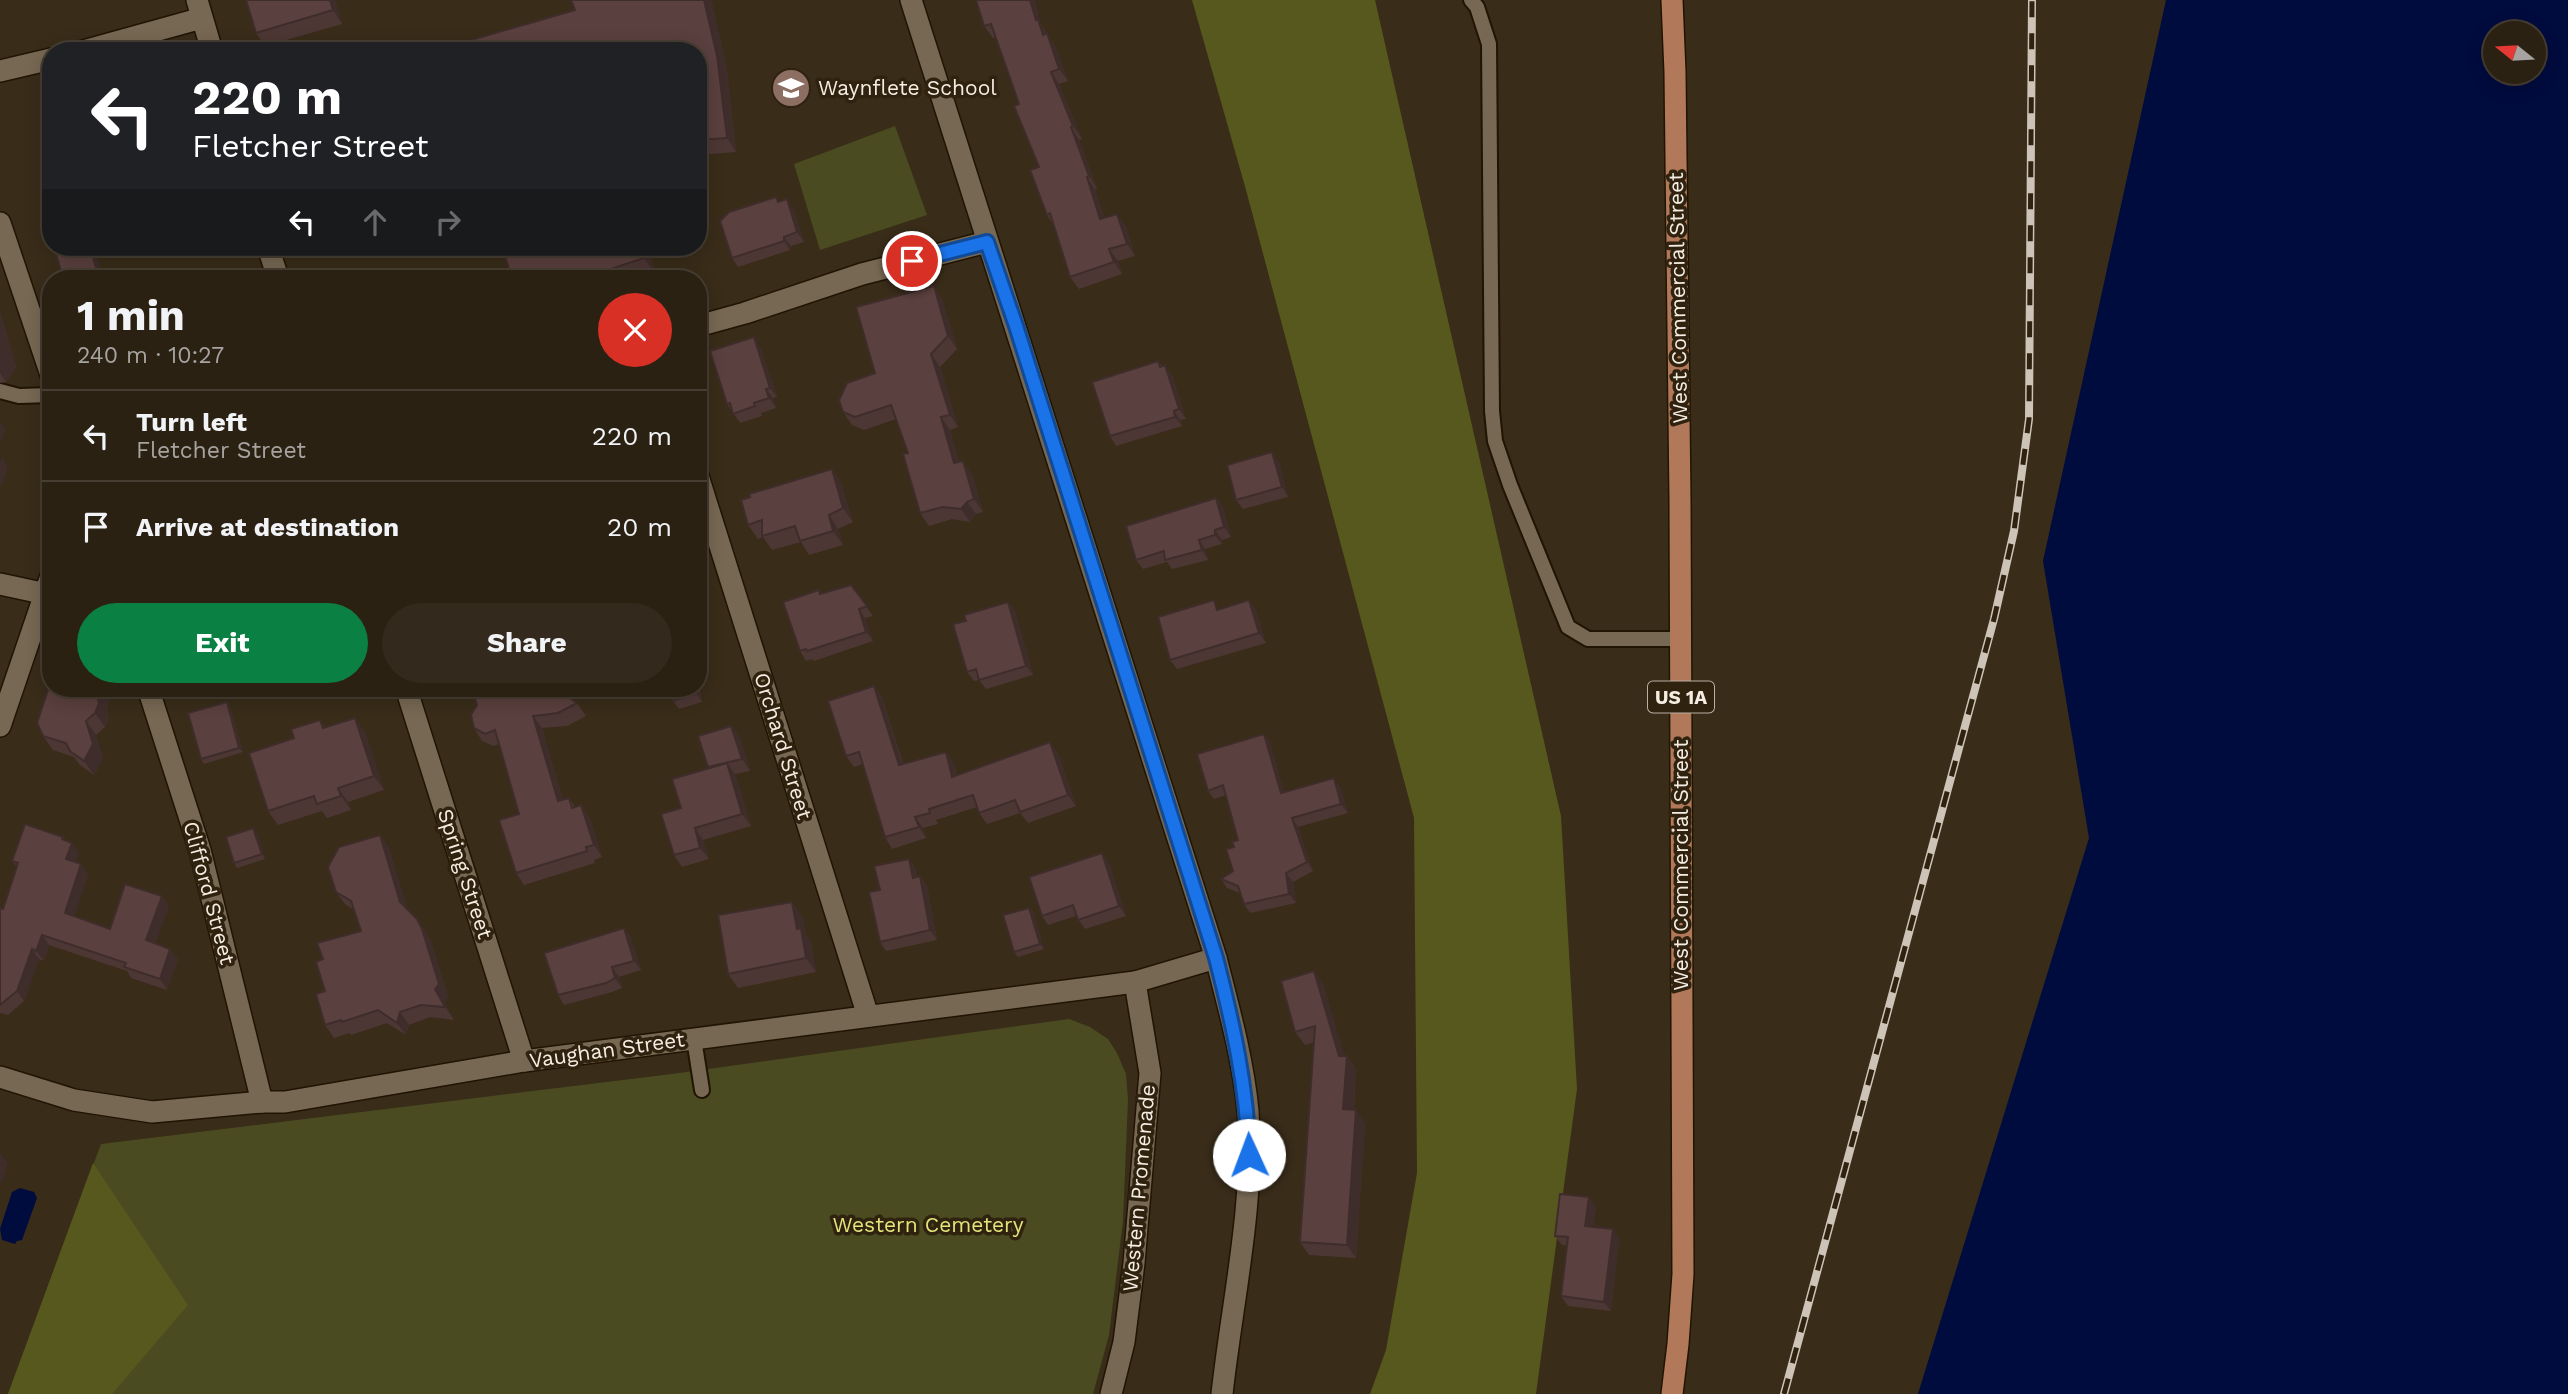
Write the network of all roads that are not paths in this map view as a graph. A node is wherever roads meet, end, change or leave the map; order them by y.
1 (911, 0) edge
2 (1471, 0) edge
3 (1672, 0) edge
4 (200, 9) edge
5 (108, 42) edge
6 (209, 42) edge
7 (42, 61) edge
8 (0, 71) edge
9 (0, 223) edge
10 (987, 242) junction
11 (707, 324) edge
12 (42, 348) edge
13 (0, 391) edge
14 (42, 395) edge
15 (707, 505) edge
16 (0, 584) edge
17 (42, 588) edge
18 (42, 609) edge
19 (1680, 639) junction
20 (151, 697) edge
21 (409, 697) edge
22 (0, 726) edge
23 (1216, 958) junction
24 (1135, 982) junction
25 (868, 1016) junction
26 (694, 1038) junction
27 (524, 1061) junction
28 (0, 1077) edge
29 (702, 1090) dead end
30 (262, 1101) junction
31 (1111, 1394) edge
32 (1222, 1394) edge
33 (1672, 1394) edge

1 - 10 street
2 - 19 lane
3 - 19 main road, West Commercial Street / US 1A
4 - 5 street
4 - 6 street
7 - 8 street
9 - 12 street
10 - 11 street
10 - 23 street
13 - 14 lane
15 - 25 street, Orchard Street
16 - 17 street
18 - 22 street
19 - 33 main road, West Commercial Street / US 1A
20 - 30 street, Clifford Street
21 - 27 street, Spring Street
23 - 24 street, Vaughan Street
23 - 32 street
24 - 25 street, Vaughan Street
24 - 31 street, Western Promenade
25 - 26 street, Vaughan Street
26 - 27 street, Vaughan Street
26 - 29 lane
27 - 30 street, Vaughan Street
28 - 30 street, Vaughan Street

